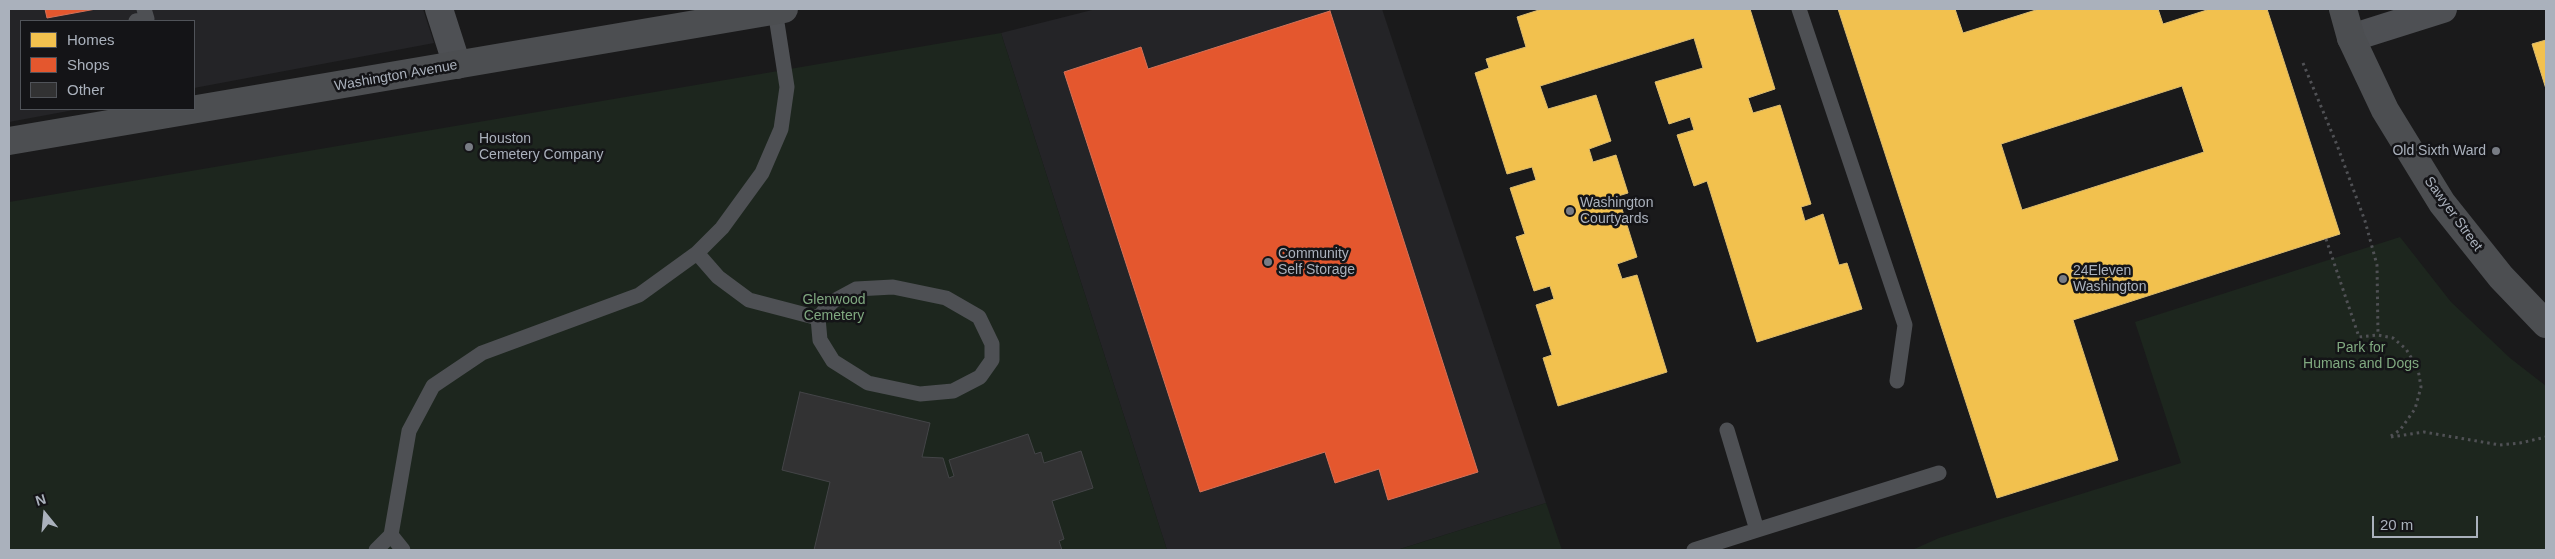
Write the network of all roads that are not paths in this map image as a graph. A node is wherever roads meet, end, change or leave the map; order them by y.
1 (144, 9) edge
2 (439, 9) edge
3 (1799, 9) edge
4 (2343, 9) edge
5 (2444, 9) edge
6 (779, 10) edge
7 (142, 20) edge
8 (2352, 38) junction
9 (457, 65) junction
10 (195, 103) edge
11 (145, 110) edge
12 (97, 117) edge
13 (9, 141) edge
14 (697, 253) junction
15 (818, 318) junction
16 (2546, 324) edge
17 (1897, 381) dead end
18 (1727, 430) dead end
19 (1939, 473) dead end
20 (1757, 530) junction
21 (391, 535) junction
22 (376, 550) edge
23 (403, 550) edge
24 (1694, 550) edge

1 - 7 lane
2 - 9 street
3 - 17 lane
4 - 8 main road, Sawyer Street
5 - 8 street
6 - 9 main road, Washington Avenue
6 - 14 lane
8 - 16 main road, Sawyer Street
9 - 10 main road, Washington Avenue
11 - 12 main road, Washington Avenue
12 - 13 main road, Washington Avenue
14 - 15 lane
14 - 21 lane
15 - 15 lane
18 - 20 lane
19 - 20 lane
20 - 24 lane
21 - 22 lane
21 - 23 lane

